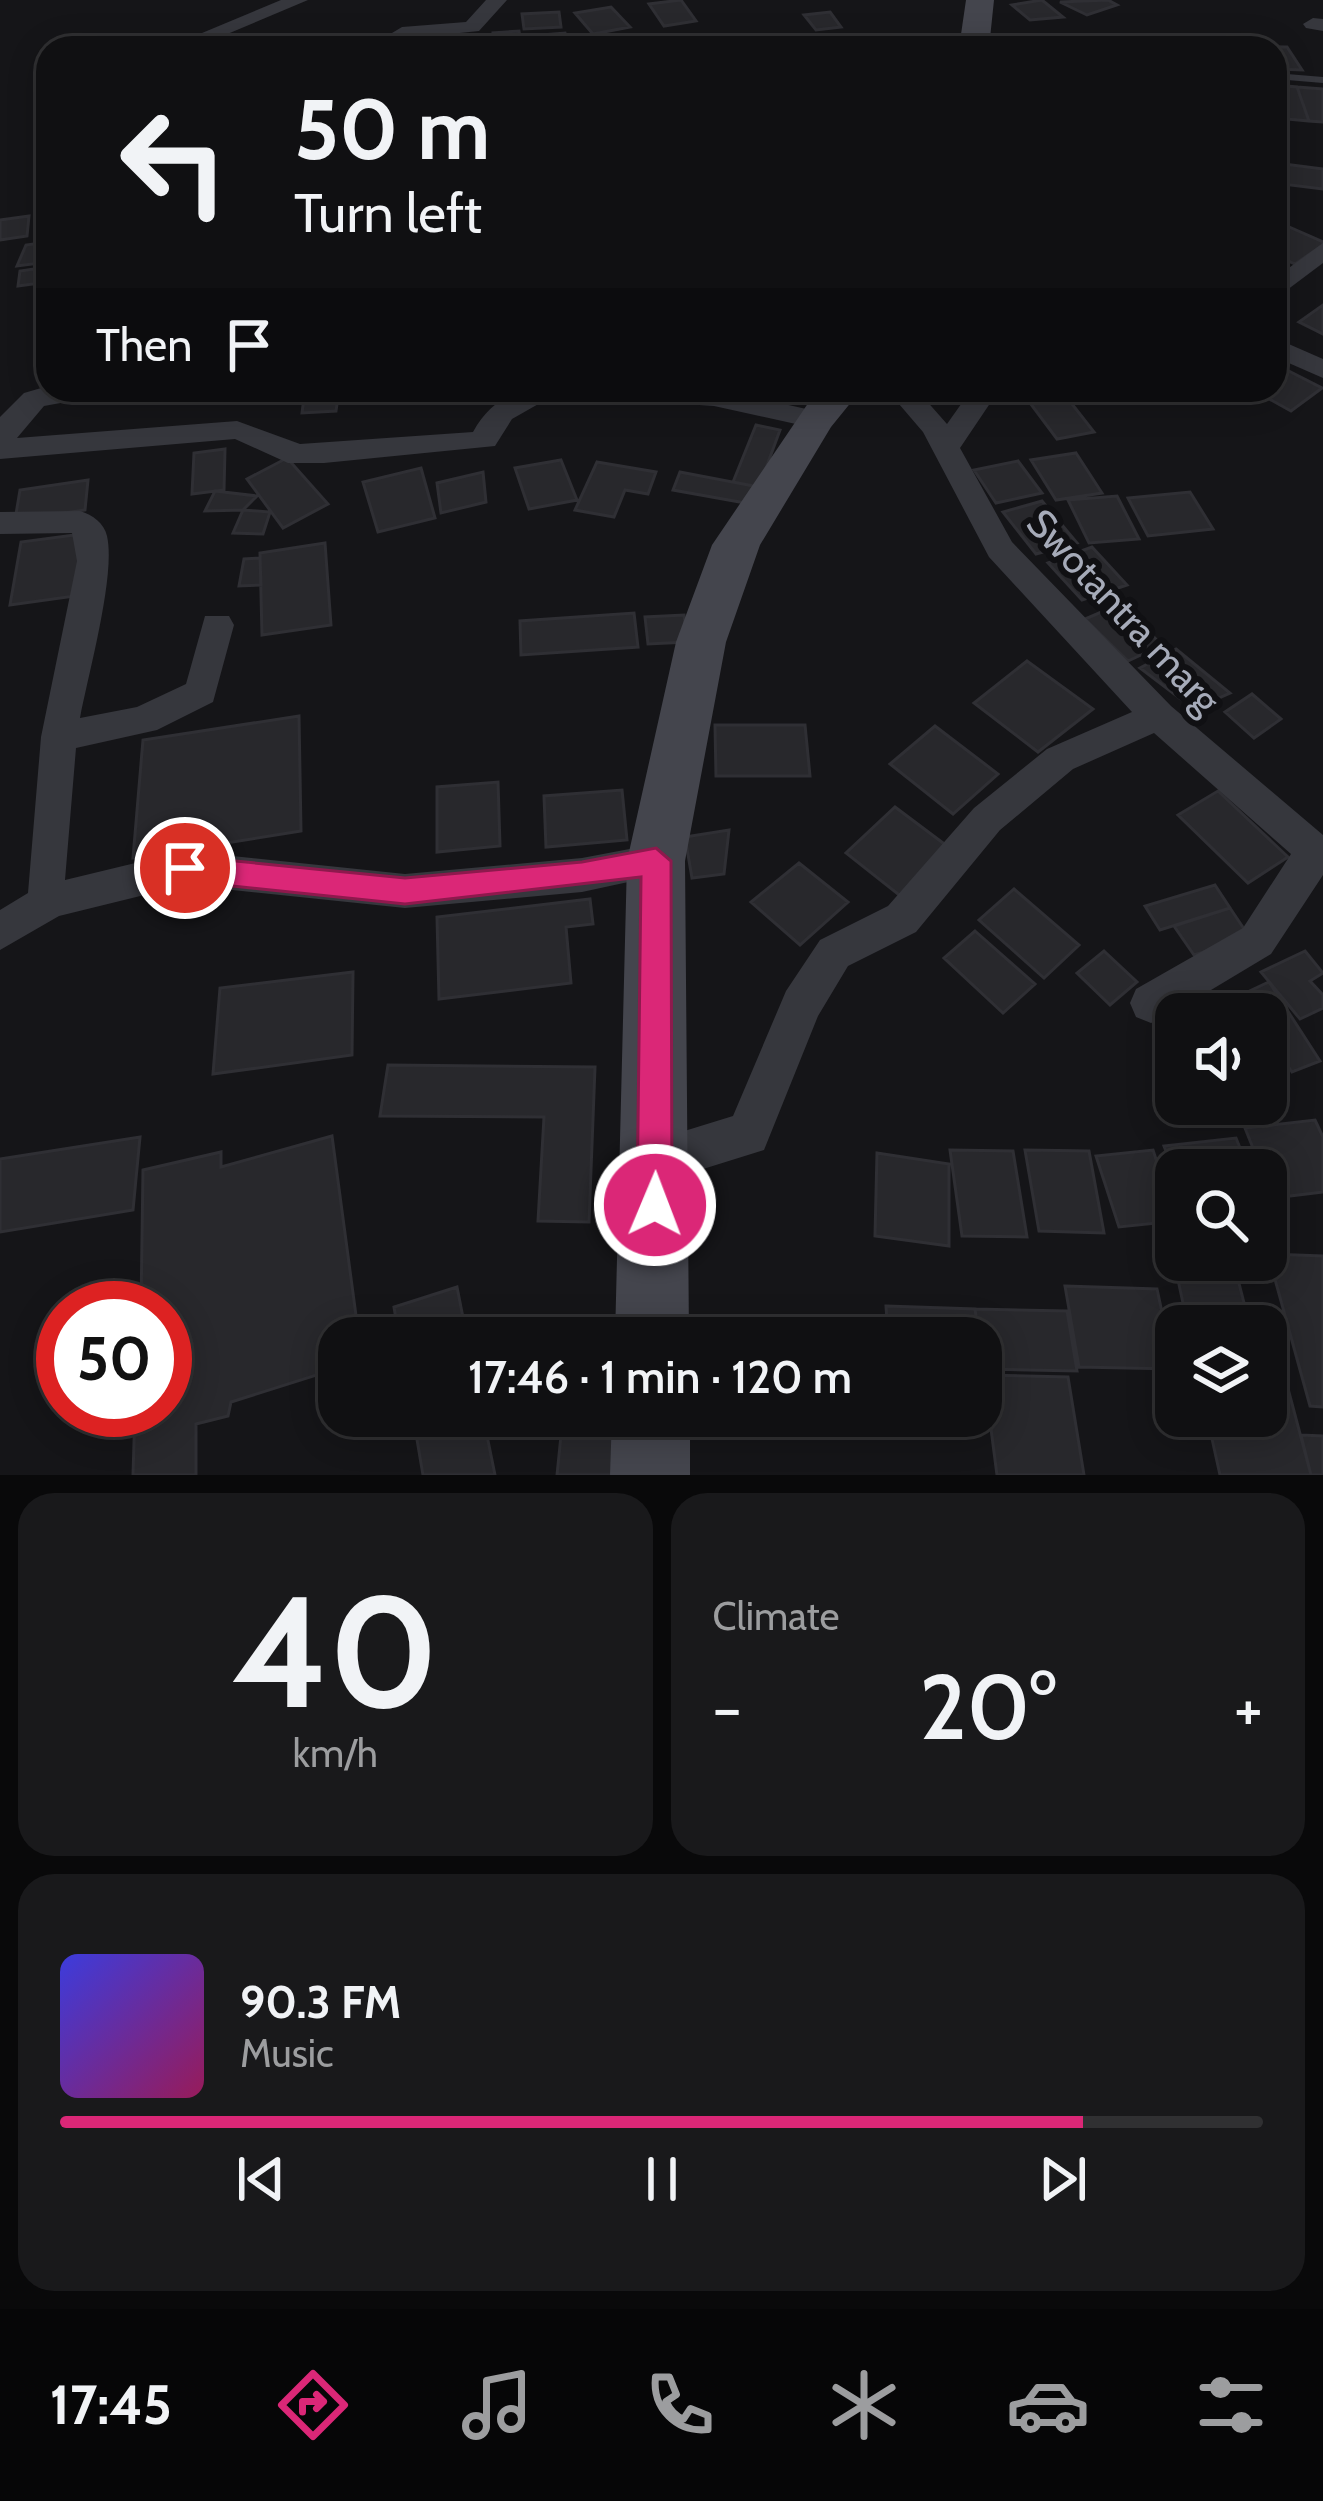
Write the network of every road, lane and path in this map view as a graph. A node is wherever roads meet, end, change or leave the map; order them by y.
1 (298, 0) edge
2 (497, 0) edge
3 (980, 0) edge
4 (403, 32) edge
5 (206, 36) edge
6 (976, 36) edge
7 (1287, 77) edge
8 (1323, 80) edge
9 (1323, 250) edge
10 (1287, 277) edge
11 (1287, 352) edge
12 (1323, 370) edge
13 (36, 394) edge
14 (520, 402) edge
15 (795, 402) edge
16 (910, 402) edge
17 (977, 402) edge
18 (827, 404) edge
19 (0, 446) edge
20 (946, 448) junction
21 (0, 524) edge
22 (218, 625) dead end
23 (1158, 716) junction
24 (58, 737) junction
25 (1318, 854) edge
26 (656, 861) junction
27 (49, 901) junction
28 (0, 932) edge
29 (1151, 1003) dead end
30 (655, 1161) junction
31 (652, 1317) edge
32 (651, 1437) edge
33 (650, 1475) edge

1 - 5 street
2 - 4 street
3 - 6 main road
7 - 8 lane
9 - 10 street
11 - 12 street
13 - 19 street
14 - 19 street
15 - 18 street
16 - 20 street, Swotantra marg
17 - 20 street
18 - 26 main road
20 - 23 street, Swotantra marg
21 - 24 street
22 - 24 street
23 - 25 street, Swotantra marg
23 - 30 street
24 - 27 street
25 - 29 street
26 - 27 street
26 - 30 main road
27 - 28 street
30 - 31 main road
32 - 33 main road

